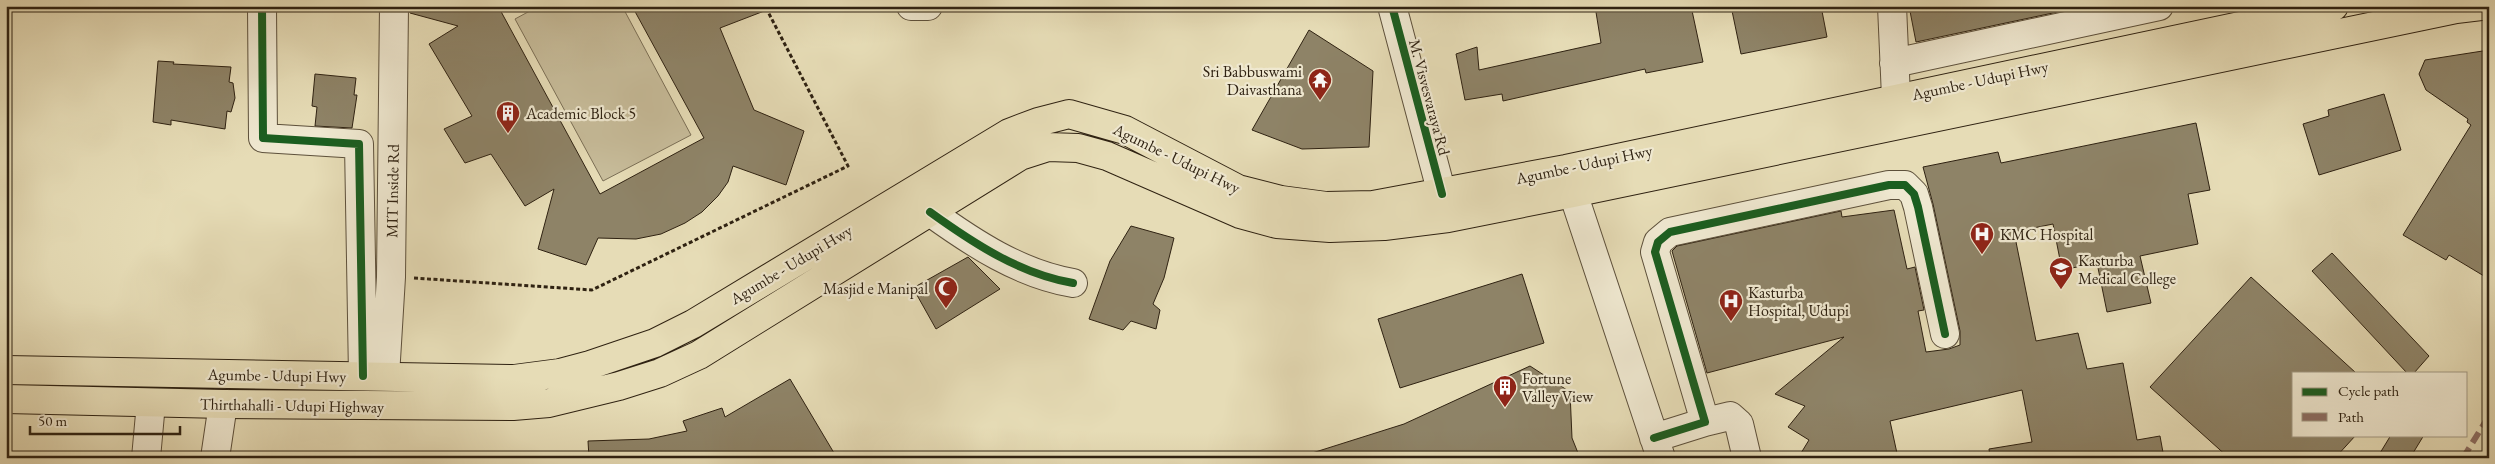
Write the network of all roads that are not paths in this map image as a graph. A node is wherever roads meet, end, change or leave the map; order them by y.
1 (262, 6) edge
2 (394, 6) edge
3 (911, 6) edge
4 (928, 6) edge
5 (1392, 6) edge
6 (1892, 6) edge
7 (2159, 6) edge
8 (2334, 6) edge
9 (2481, 6) edge
10 (1894, 63) junction
11 (1896, 97) junction
12 (1573, 193) junction
13 (1445, 206) junction
14 (930, 212) junction
15 (1073, 283) dead end
16 (1945, 334) dead end
17 (6, 370) edge
18 (374, 376) junction
19 (6, 399) edge
20 (151, 403) junction
21 (223, 404) junction
22 (427, 407) joint
23 (1705, 422) junction
24 (1657, 448) edge
25 (146, 458) edge
26 (215, 458) edge
27 (1747, 458) edge

1 - 18 street
2 - 18 street, MIT Inside Rd
3 - 4 street
5 - 13 street, M. Visvesvaraya Rd
6 - 10 street
7 - 10 street
8 - 11 highway, Agumbe - Udupi Hwy
9 - 12 highway, Agumbe - Udupi Hwy
10 - 11 street
11 - 13 highway, Agumbe - Udupi Hwy
12 - 13 highway, Agumbe - Udupi Hwy
12 - 24 street
13 - 14 highway, Agumbe - Udupi Hwy
13 - 18 highway, Agumbe - Udupi Hwy
14 - 15 street
14 - 22 highway, Agumbe - Udupi Hwy
16 - 23 street
17 - 18 highway, Agumbe - Udupi Hwy
19 - 20 highway, Thirthahalli - Udupi Highway
20 - 21 highway, Thirthahalli - Udupi Highway
20 - 25 street
21 - 22 highway, Thirthahalli - Udupi Highway
21 - 26 street
23 - 24 street
23 - 27 street

